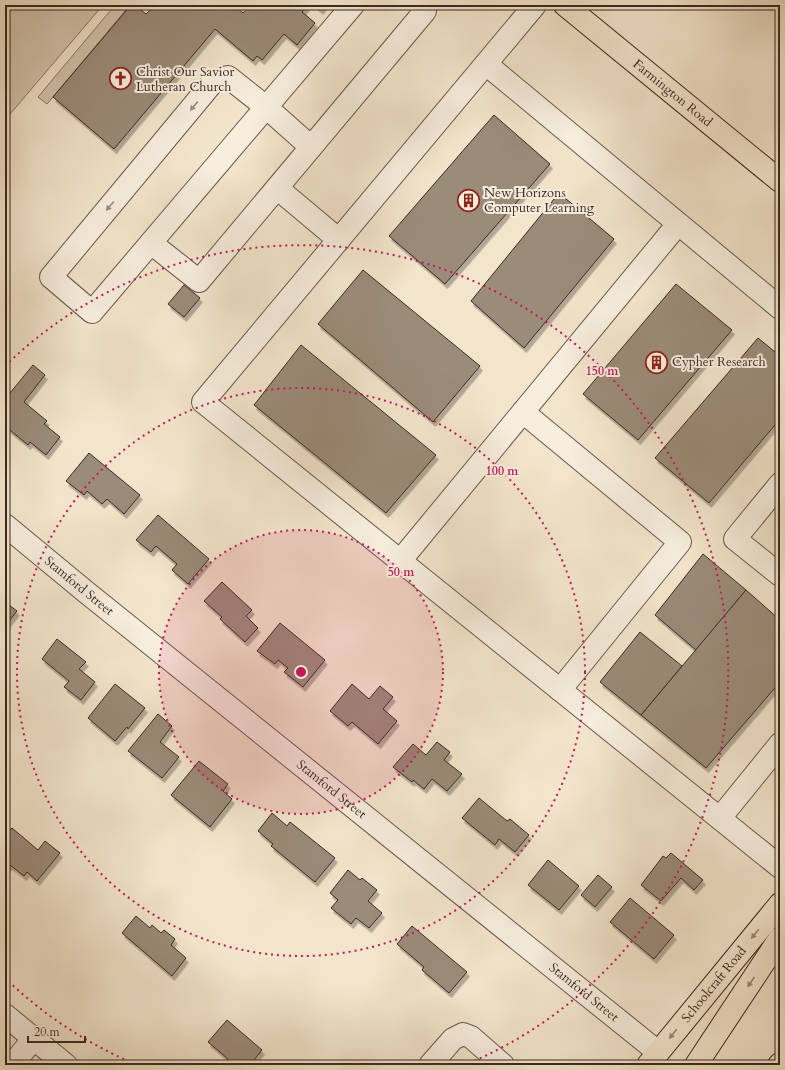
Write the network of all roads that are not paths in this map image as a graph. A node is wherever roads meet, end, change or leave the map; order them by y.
1 (353, 5) edge
2 (424, 5) edge
3 (535, 5) edge
4 (565, 5) edge
5 (486, 64) junction
6 (266, 107) junction
7 (311, 147) junction
8 (780, 181) edge
9 (277, 188) junction
10 (678, 224) junction
11 (340, 240) junction
12 (151, 243) junction
13 (780, 308) edge
14 (523, 412) junction
15 (780, 484) edge
16 (5, 525) edge
17 (400, 561) junction
18 (780, 575) edge
19 (560, 690) junction
20 (780, 744) edge
21 (720, 818) junction
22 (780, 867) edge
23 (780, 904) edge
24 (780, 938) edge
25 (5, 1014) edge
26 (34, 1038) junction
27 (653, 1059) edge
28 (12, 1065) edge
29 (66, 1065) edge
30 (430, 1065) edge
31 (503, 1065) edge
32 (696, 1065) edge

1 - 6 street
2 - 7 street
3 - 5 street
4 - 8 main road, Farmington Road
5 - 10 street
5 - 11 street
6 - 7 street
6 - 12 street
6 -> 12 street
7 - 9 street
9 - 11 street
9 - 12 street
10 - 13 street
10 - 14 street
11 - 17 street
14 - 17 street
14 - 19 street
15 - 18 street
16 - 27 street, Stamford Street
17 - 19 street
19 - 21 street
20 - 21 street
21 - 22 street
23 -> 27 main road, Schoolcraft Road
24 -> 32 main road
25 - 26 street
26 - 28 street
26 - 29 street
30 - 31 street

